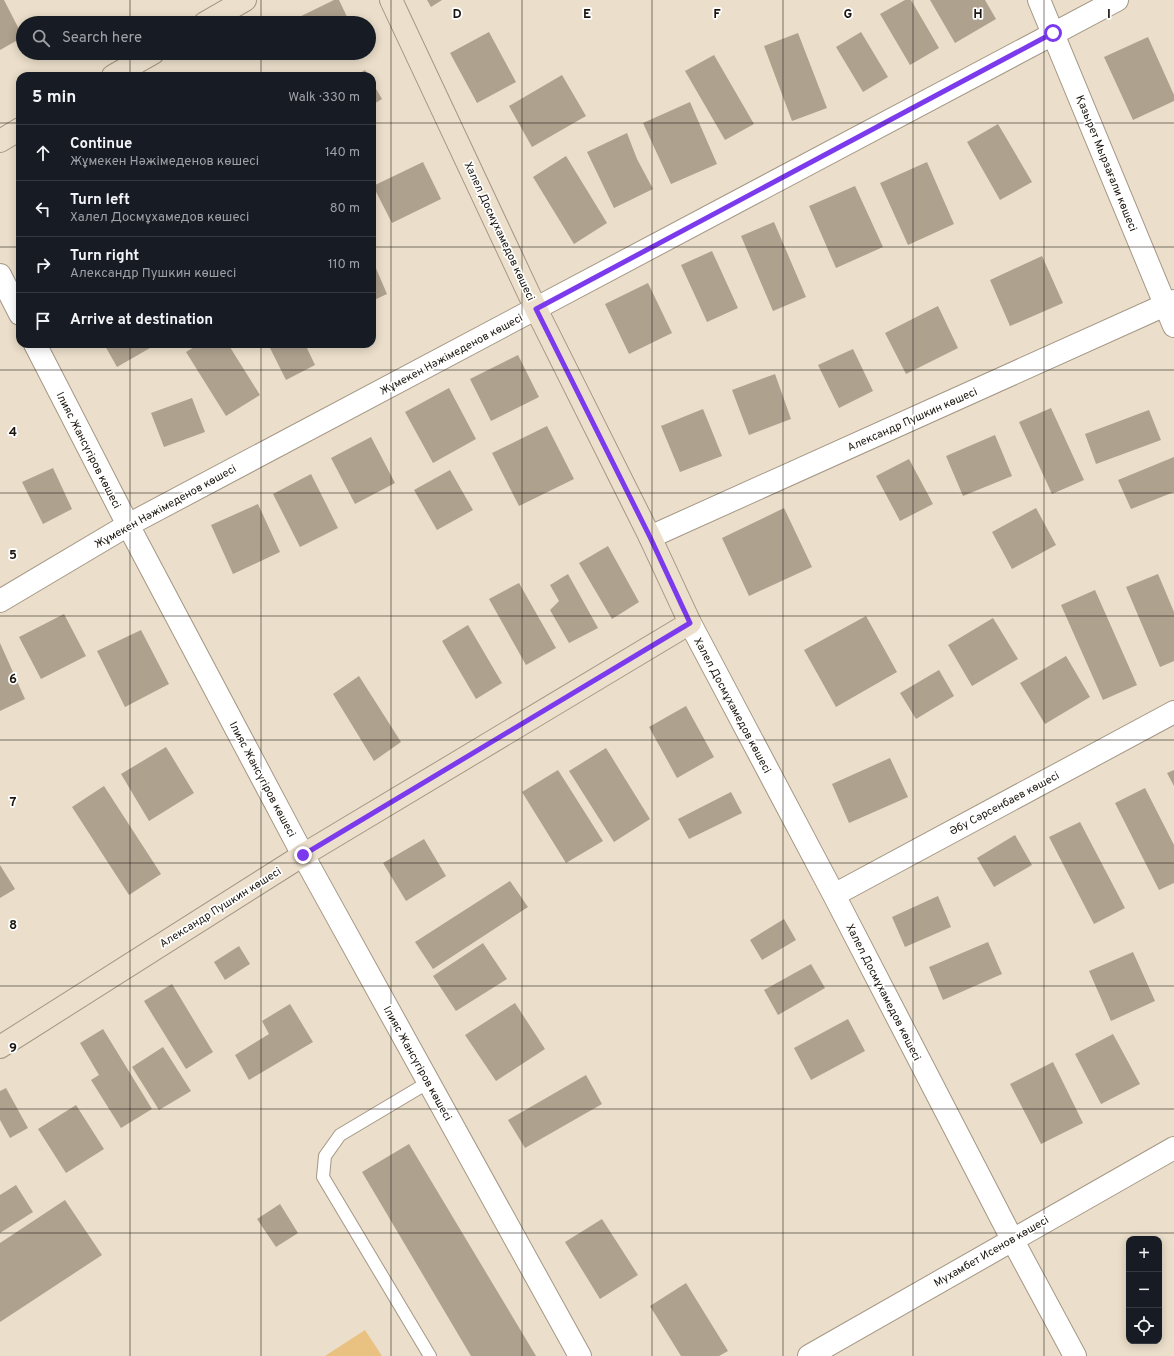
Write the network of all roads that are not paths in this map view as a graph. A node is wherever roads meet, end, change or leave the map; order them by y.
1 (245, 0) edge
2 (391, 0) edge
3 (1039, 0) edge
4 (1117, 0) edge
5 (217, 16) edge
6 (1053, 33) junction
7 (141, 60) edge
8 (120, 72) edge
9 (16, 131) edge
10 (0, 141) edge
11 (0, 276) edge
12 (1170, 303) edge
13 (16, 306) edge
14 (536, 309) junction
15 (1174, 326) edge
16 (37, 348) edge
17 (128, 525) junction
18 (650, 537) junction
19 (0, 601) edge
20 (690, 623) junction
21 (1174, 712) edge
22 (303, 855) junction
23 (834, 894) junction
24 (0, 1047) edge
25 (429, 1082) junction
26 (1174, 1148) edge
27 (1012, 1239) junction
28 (430, 1356) edge
29 (580, 1356) edge
30 (808, 1356) edge
31 (1076, 1356) edge

1 - 5 street
2 - 14 street, Халел Досмұхамедов көшесі
3 - 6 street, Қазырет Мырзағали көшесі
4 - 6 street, Жұмекен Нәжімеденов көшесі
6 - 12 street, Қазырет Мырзағали көшесі
6 - 14 street, Жұмекен Нәжімеденов көшесі
7 - 8 street
9 - 10 street
11 - 13 street
12 - 15 street, Қазырет Мырзағали көшесі
12 - 18 street, Александр Пушкин көшесі
14 - 17 street, Жұмекен Нәжімеденов көшесі
14 - 18 street, Халел Досмұхамедов көшесі
16 - 17 street, Ілияс Жансүгіров көшесі
17 - 19 street, Жұмекен Нәжімеденов көшесі
17 - 22 street, Ілияс Жансүгіров көшесі
18 - 20 street, Халел Досмұхамедов көшесі
20 - 22 street, Александр Пушкин көшесі
20 - 23 street, Халел Досмұхамедов көшесі
21 - 23 street, Әбу Сәрсенбаев көшесі
22 - 24 street, Александр Пушкин көшесі
22 - 25 street, Ілияс Жансүгіров көшесі
23 - 27 street, Халел Досмұхамедов көшесі
25 - 28 lane
25 - 29 street, Ілияс Жансүгіров көшесі
26 - 27 street, Мухамбет Исенов көшесі
27 - 30 street, Мухамбет Исенов көшесі
27 - 31 street, Халел Досмұхамедов көшесі

